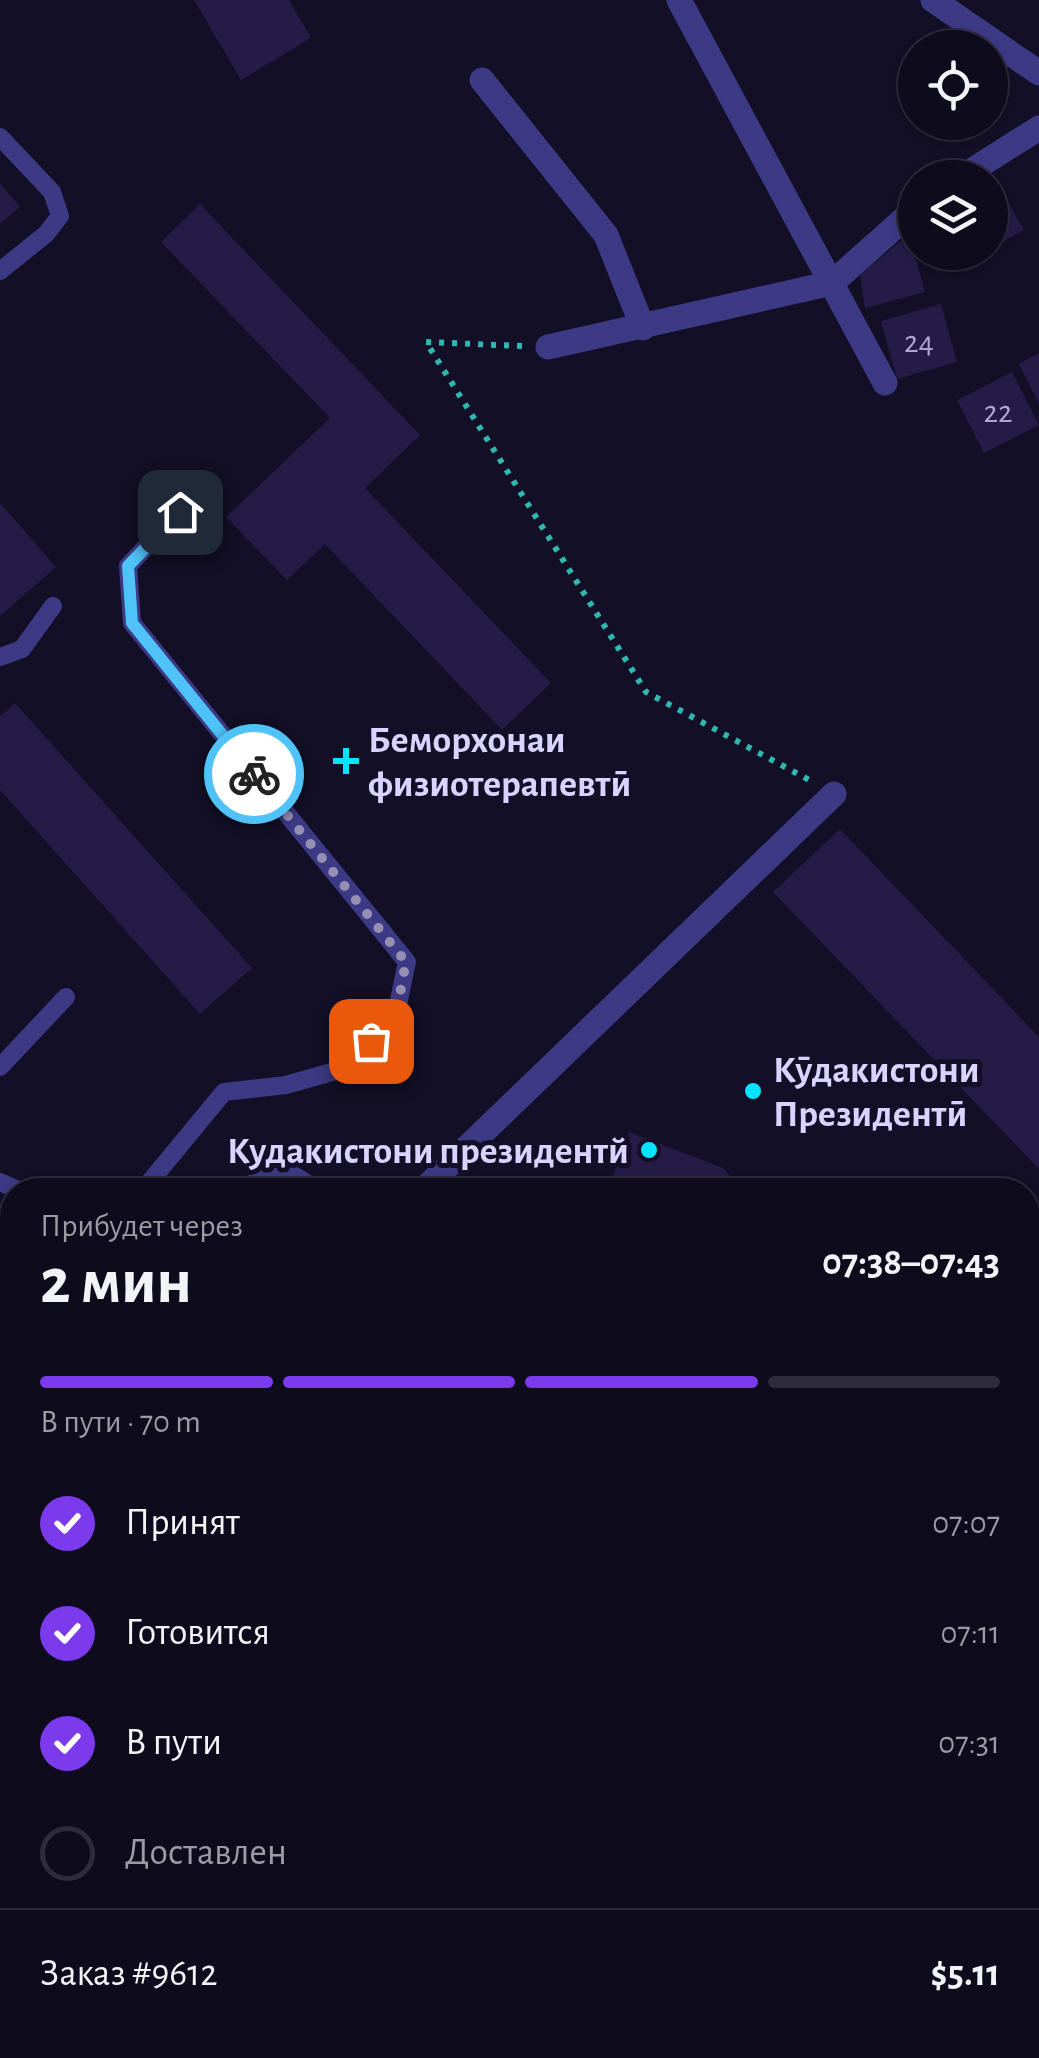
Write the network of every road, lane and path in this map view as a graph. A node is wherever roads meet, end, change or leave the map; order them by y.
1 (679, 0) edge
2 (933, 0) edge
3 (1039, 73) edge
4 (482, 80) dead end
5 (1039, 128) edge
6 (0, 136) edge
7 (988, 160) edge
8 (898, 224) edge
9 (0, 271) edge
10 (832, 283) junction
11 (644, 328) junction
12 (548, 347) joint
13 (886, 382) dead end
14 (180, 512) dead end
15 (53, 606) dead end
16 (0, 657) edge
17 (834, 794) joint
18 (66, 997) dead end
19 (0, 1068) edge
20 (153, 1178) edge
21 (260, 1178) edge
22 (300, 1178) edge
23 (435, 1178) edge

1 - 10 street
2 - 3 street
4 - 11 street
5 - 7 street
6 - 9 lane
8 - 10 street
10 - 11 street
10 - 13 street
11 - 12 street
12 - 17 path
14 - 20 lane
15 - 16 lane
17 - 23 street
18 - 19 lane
21 - 22 lane

